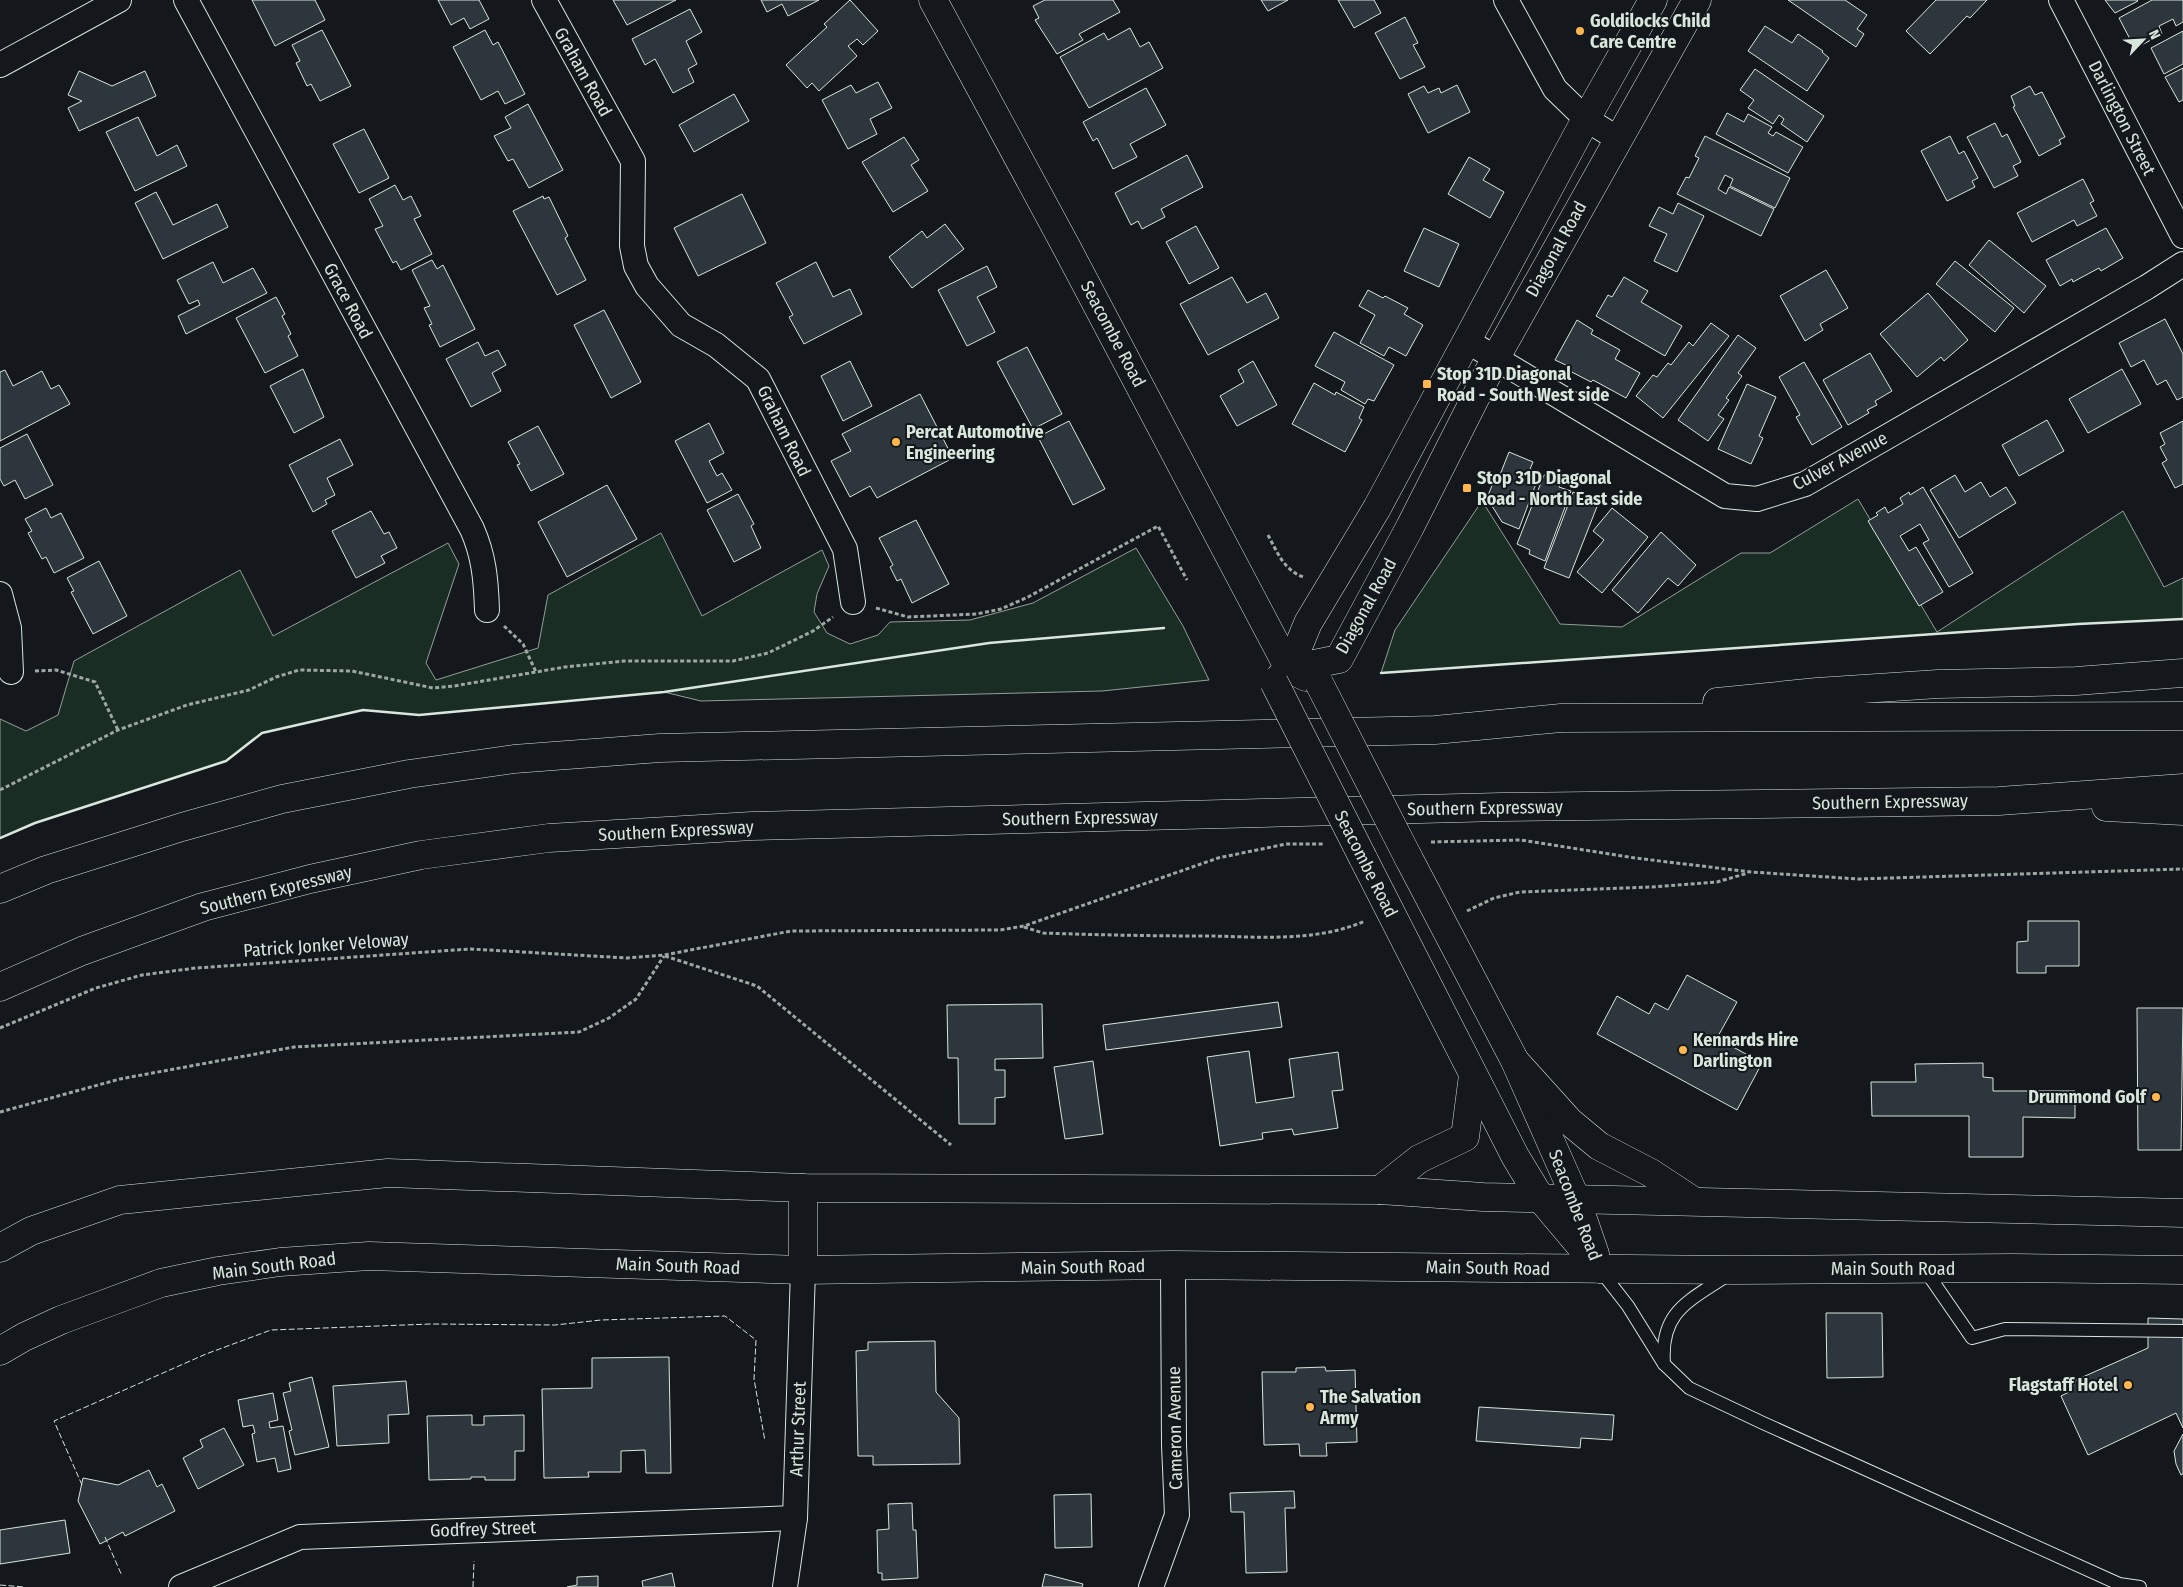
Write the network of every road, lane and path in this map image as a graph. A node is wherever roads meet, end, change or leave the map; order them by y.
1 (119, 0) edge
2 (186, 0) edge
3 (544, 0) edge
4 (933, 0) edge
5 (1506, 0) edge
6 (1653, 0) edge
7 (1697, 0) edge
8 (2061, 0) edge
9 (0, 65) edge
10 (1586, 119) junction
11 (1618, 139) junction
12 (2183, 236) edge
13 (2183, 264) edge
14 (1467, 341) junction
15 (1495, 359) junction
16 (1268, 535) dead end
17 (1308, 576) dead end
18 (1187, 580) dead end
19 (0, 594) edge
20 (853, 602) junction
21 (487, 610) joint
22 (11, 672) joint
23 (536, 672) junction
24 (2183, 673) edge
25 (1281, 676) junction
26 (2183, 716) edge
27 (1561, 718) junction
28 (118, 730) junction
29 (2183, 788) edge
30 (0, 790) edge
31 (1999, 801) junction
32 (2183, 811) edge
33 (1751, 872) dead end
34 (0, 889) edge
35 (1389, 910) junction
36 (1442, 923) junction
37 (1024, 926) dead end
38 (664, 956) junction
39 (0, 987) edge
40 (0, 1028) edge
41 (1515, 1061) junction
42 (1473, 1075) junction
43 (0, 1112) edge
44 (951, 1145) dead end
45 (802, 1188) junction
46 (1380, 1190) junction
47 (1542, 1199) junction
48 (1576, 1199) junction
49 (1692, 1200) junction
50 (2183, 1213) edge
51 (0, 1248) edge
52 (1173, 1265) junction
53 (1924, 1269) junction
54 (803, 1270) junction
55 (1600, 1270) junction
56 (1735, 1270) junction
57 (2183, 1270) edge
58 (2183, 1331) edge
59 (0, 1351) edge
60 (1664, 1364) junction
61 (794, 1518) junction
62 (181, 1587) edge
63 (785, 1587) edge
64 (1151, 1587) edge
65 (2140, 1587) edge

1 - 9 street
2 - 21 street, Grace Road
3 - 20 street, Graham Road
4 - 25 main road, Seacombe Road
5 - 10 street
6 - 10 main road, Diagonal Road
7 - 11 main road, Diagonal Road
8 - 12 street, Darlington Street
10 - 11 street
10 - 14 main road, Diagonal Road
11 - 15 main road, Diagonal Road
13 - 15 street, Culver Avenue
14 - 15 street, Culver Avenue
14 - 25 main road, Diagonal Road
15 - 25 main road, Diagonal Road
16 - 17 path
18 - 20 path
19 - 22 street
20 - 23 path
21 - 23 path
22 - 28 path
23 - 28 path
24 - 27 main road
25 - 35 main road, Seacombe Road, bridge
25 - 36 main road, Seacombe Road, bridge
26 - 27 main road
27 - 34 main road
28 - 30 path
29 - 31 main road, Southern Expressway
31 - 32 main road
31 - 39 main road, Southern Expressway
33 - 36 path
35 - 37 path
35 - 42 main road, Seacombe Road
36 - 41 main road, Seacombe Road
38 - 40 path, Patrick Jonker Veloway
38 - 43 path
38 - 44 path
41 - 48 main road, Seacombe Road
41 - 49 main road
42 - 46 main road
42 - 47 main road, Seacombe Road
45 - 46 main road
45 - 51 main road
45 - 54 main road
46 - 47 main road
47 - 48 main road
47 - 55 main road, Seacombe Road
48 - 49 main road
48 - 55 main road, Seacombe Road
49 - 50 main road
52 - 54 main road, Main South Road
52 - 55 main road, Main South Road
52 - 64 street, Cameron Avenue
53 - 56 main road, Main South Road
53 - 57 main road, Main South Road
53 - 58 lane
54 - 59 main road, Main South Road
54 - 61 street, Arthur Street
55 - 56 main road, Main South Road
55 - 60 lane
56 - 60 lane
60 - 65 lane
61 - 62 street, Godfrey Street
61 - 63 street, Arthur Street

